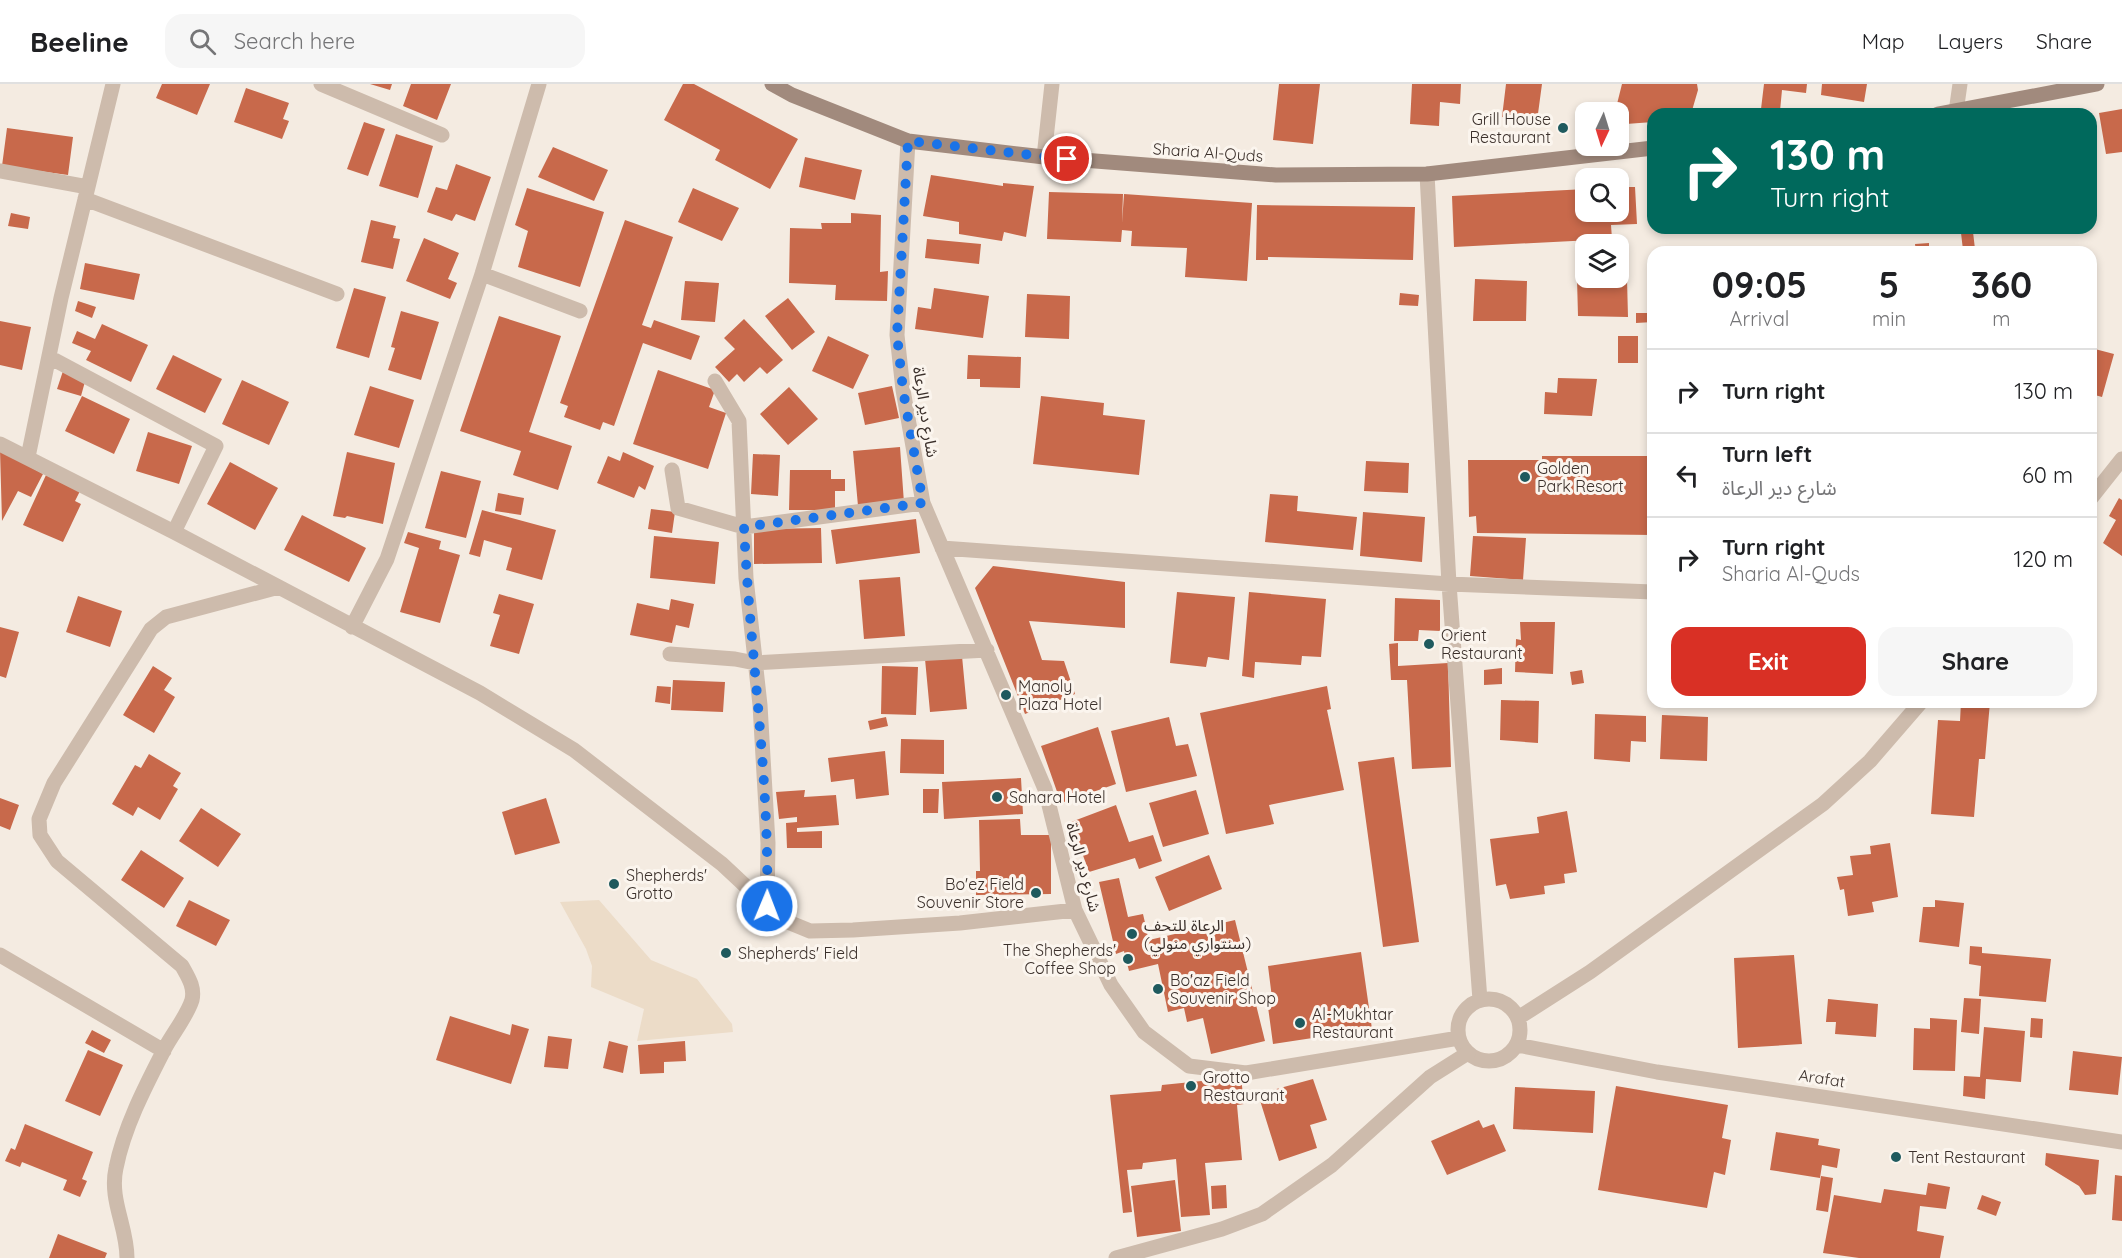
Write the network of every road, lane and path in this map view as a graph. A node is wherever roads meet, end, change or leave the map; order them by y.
1 (113, 84) edge
2 (321, 84) edge
3 (539, 84) edge
4 (772, 84) edge
5 (1052, 84) edge
6 (1960, 84) edge
7 (2097, 84) edge
8 (2043, 89) edge
9 (1957, 108) edge
10 (1971, 108) edge
11 (442, 135) dead end
12 (908, 141) junction
13 (1647, 149) edge
14 (1044, 157) junction
15 (0, 171) edge
16 (1427, 174) junction
17 (87, 193) junction
18 (482, 274) junction
19 (337, 294) dead end
20 (580, 311) dead end
21 (49, 357) junction
22 (716, 381) dead end
23 (0, 444) edge
24 (28, 457) junction
25 (2122, 460) edge
26 (672, 470) dead end
27 (2097, 491) edge
28 (923, 503) junction
29 (744, 527) junction
30 (174, 532) junction
31 (942, 548) junction
32 (1449, 584) junction
33 (279, 587) junction
34 (1647, 592) edge
35 (352, 627) junction
36 (987, 650) junction
37 (670, 654) dead end
38 (755, 663) junction
39 (1916, 708) edge
40 (767, 906) junction
41 (1075, 910) junction
42 (0, 956) edge
43 (1480, 1000) junction
44 (1518, 1018) junction
45 (1459, 1038) junction
46 (1517, 1045) junction
47 (164, 1051) junction
48 (1468, 1053) junction
49 (2122, 1142) edge
50 (127, 1258) edge
51 (1116, 1258) edge

1 - 17 street
2 - 11 street
3 - 18 street
4 - 12 main road, Sharia Al-Quds
5 - 14 street
6 - 9 street
7 - 8 main road
8 - 10 main road
12 - 14 main road, Sharia Al-Quds
12 - 28 street, شارع دير الرعاة
13 - 16 main road, Sharia Al-Quds
14 - 16 main road, Sharia Al-Quds
15 - 17 street
16 - 32 street
17 - 19 street
17 - 21 street
18 - 20 street
18 - 35 street
21 - 24 street
21 - 30 street
22 - 29 street
23 - 24 street
24 - 30 street
25 - 27 street
26 - 29 street
28 - 29 street
28 - 31 street, شارع دير الرعاة
29 - 38 street
30 - 33 street
31 - 32 street
31 - 36 street, شارع دير الرعاة
32 - 34 street
32 - 43 street
33 - 35 street
33 - 47 street
35 - 40 street
36 - 38 street
36 - 41 street, شارع دير الرعاة
37 - 38 street
38 - 40 street
39 - 44 street
40 - 41 street
41 - 45 street, شارع دير الرعاة
42 - 47 street
43 - 44 street
43 - 45 street
44 - 46 street
45 - 48 street
46 - 48 street
46 - 49 street, Arafat
47 - 50 street
48 - 51 street

